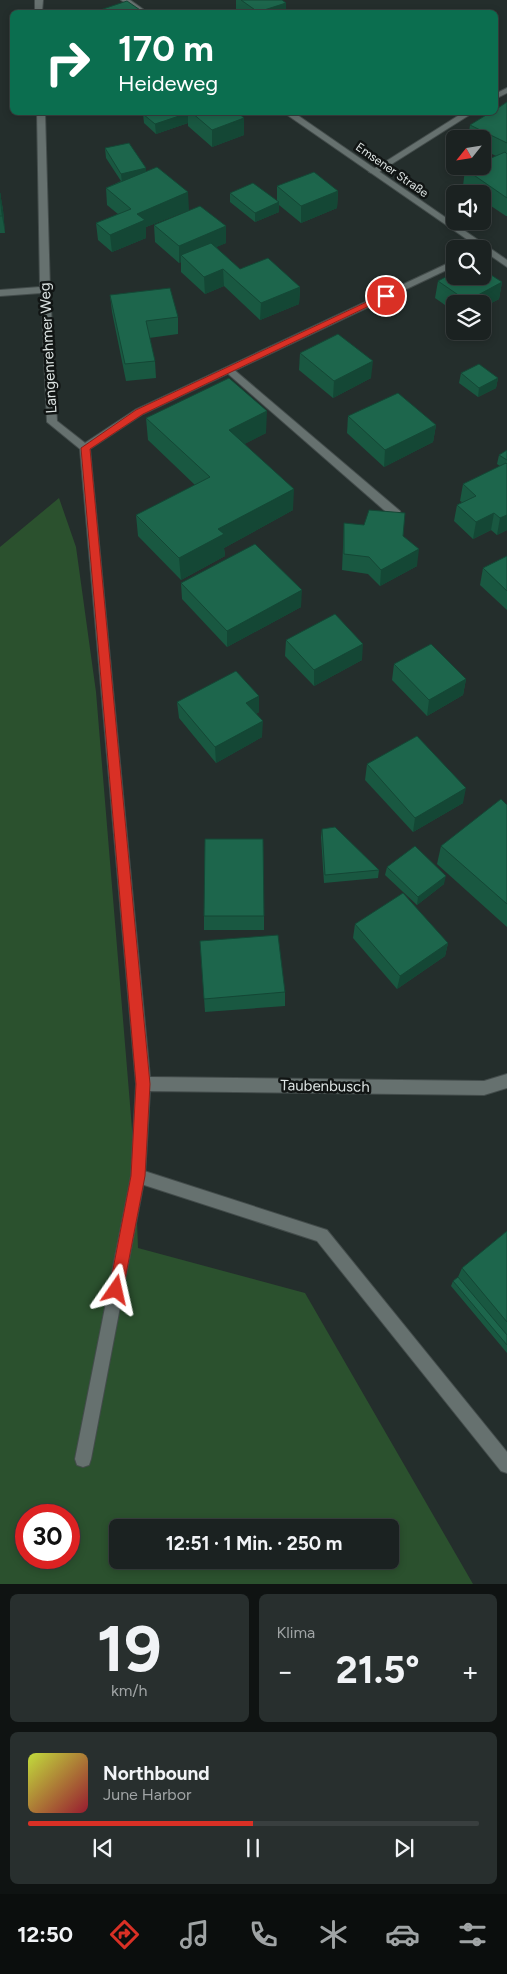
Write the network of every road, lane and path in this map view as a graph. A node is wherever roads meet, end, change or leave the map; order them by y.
1 (126, 0) edge
2 (141, 10) edge
3 (41, 115) edge
4 (291, 115) edge
5 (465, 115) edge
6 (373, 172) junction
7 (471, 240) edge
8 (491, 254) edge
9 (507, 264) edge
10 (446, 267) edge
11 (45, 290) junction
12 (0, 293) edge
13 (229, 370) junction
14 (85, 448) junction
15 (396, 514) edge
16 (507, 1081) edge
17 (143, 1084) junction
18 (138, 1176) junction
19 (82, 1459) dead end
20 (507, 1465) edge

1 - 2 street
3 - 11 street, Langenrehmer Weg
4 - 6 street, Emsener Straße
5 - 6 street
6 - 7 street, Emsener Straße
8 - 9 street, Emsener Straße
10 - 13 street
11 - 12 street
11 - 14 street, Langenrehmer Weg
13 - 14 street
13 - 15 street
14 - 17 street
16 - 17 street, Taubenbusch
17 - 18 street
18 - 19 street
18 - 20 street

